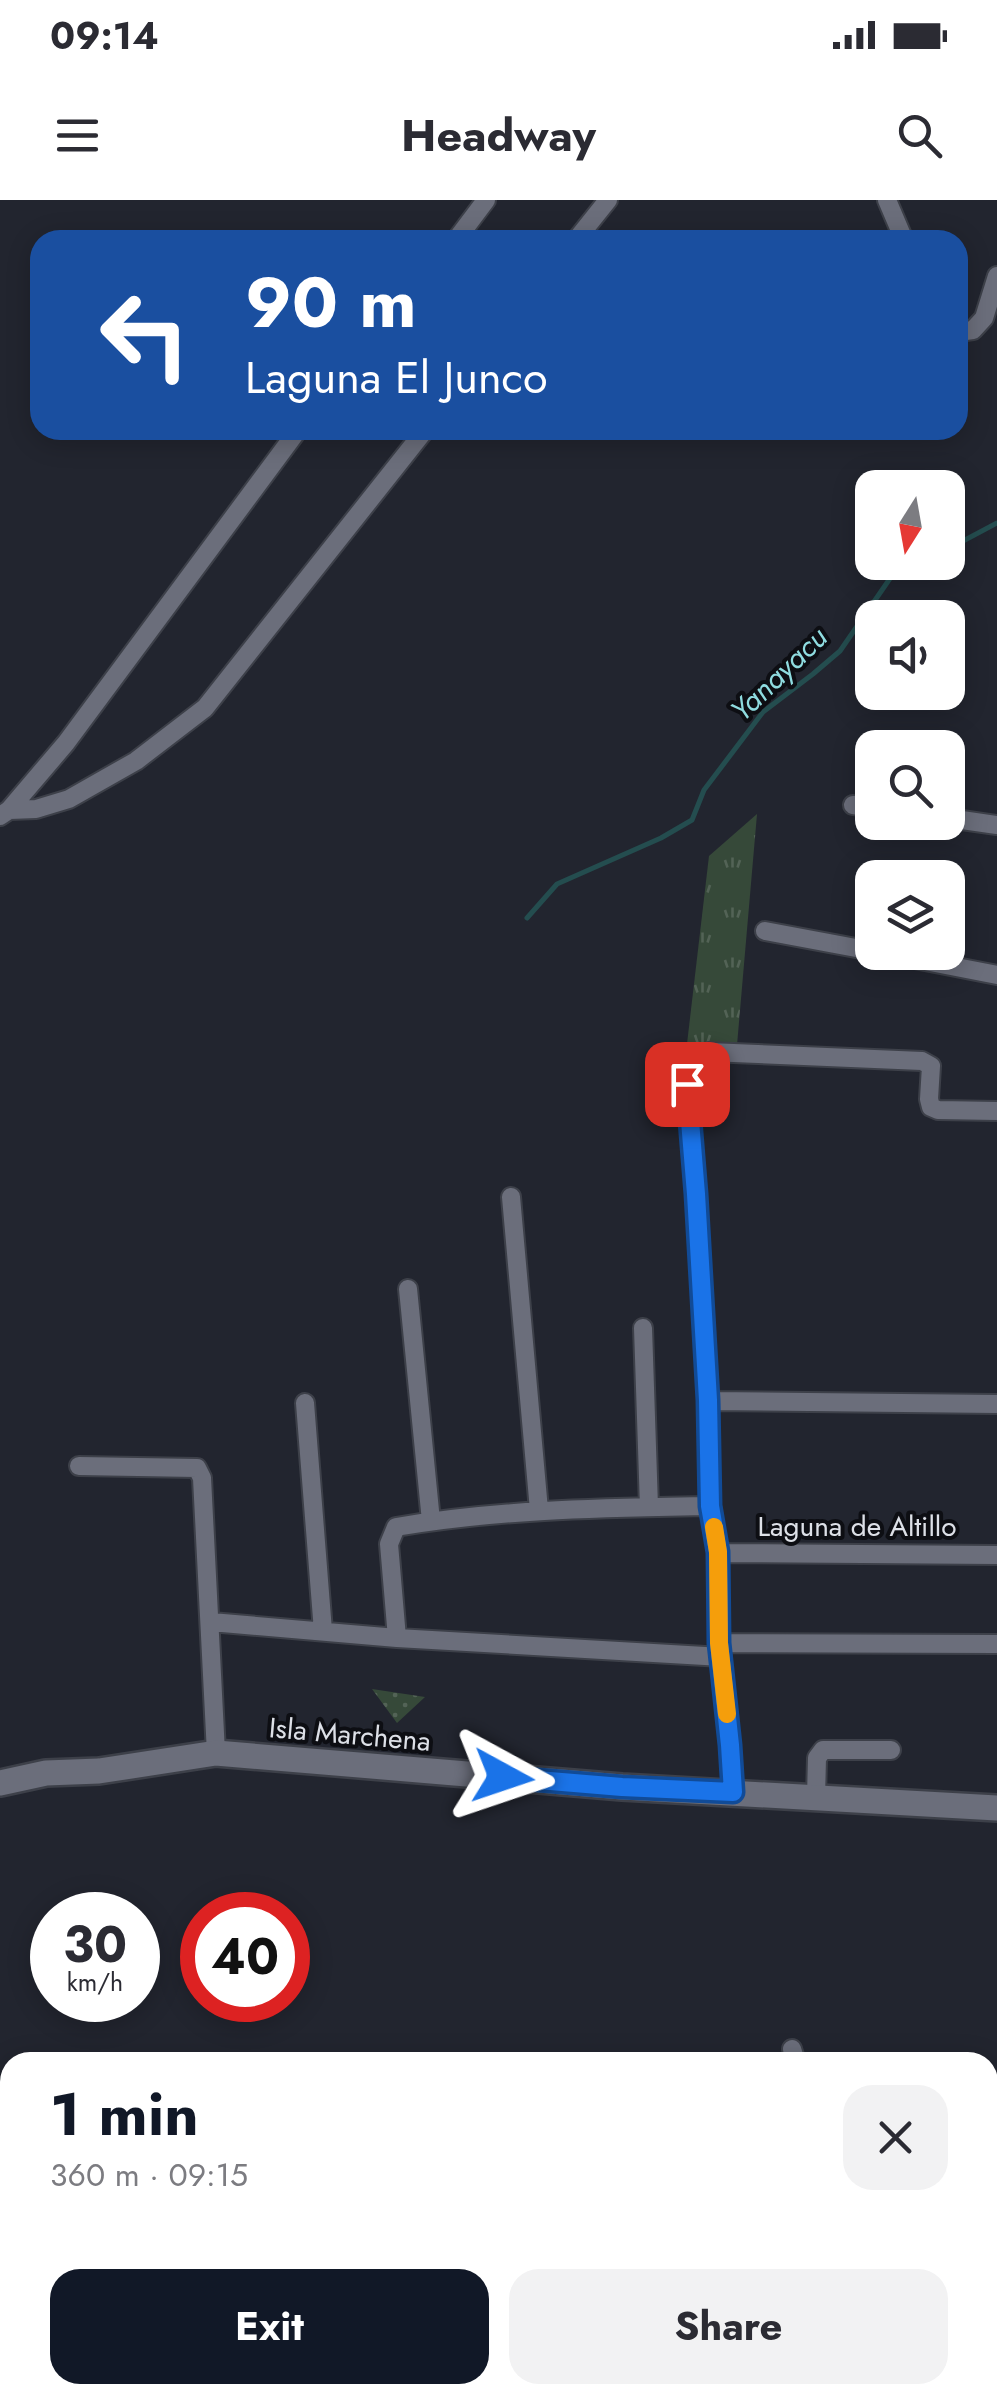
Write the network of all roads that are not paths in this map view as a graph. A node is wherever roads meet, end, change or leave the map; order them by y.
1 (486, 200) edge
2 (608, 200) edge
3 (886, 200) edge
4 (464, 230) edge
5 (584, 230) edge
6 (900, 230) edge
7 (997, 276) edge
8 (968, 331) edge
9 (290, 440) edge
10 (418, 440) edge
11 (5, 813) edge
12 (965, 820) edge
13 (997, 825) edge
14 (765, 931) dead end
15 (855, 948) edge
16 (965, 969) edge
17 (997, 975) edge
18 (710, 1052) dead end
19 (684, 1059) dead end
20 (997, 1111) edge
21 (511, 1197) dead end
22 (408, 1289) dead end
23 (643, 1328) dead end
24 (708, 1400) junction
25 (306, 1403) dead end
26 (997, 1404) edge
27 (78, 1466) dead end
28 (710, 1506) junction
29 (649, 1507) junction
30 (538, 1510) junction
31 (431, 1521) junction
32 (718, 1552) junction
33 (997, 1555) edge
34 (210, 1622) junction
35 (323, 1632) junction
36 (398, 1638) junction
37 (997, 1644) edge
38 (721, 1650) junction
39 (891, 1750) dead end
40 (216, 1753) junction
41 (0, 1783) edge
42 (733, 1792) junction
43 (816, 1797) junction
44 (997, 1808) edge

1 - 4 street
2 - 5 street
3 - 6 street
7 - 8 street
9 - 11 street
10 - 11 street
12 - 13 street
14 - 15 street
16 - 17 street
18 - 20 street
19 - 24 street
21 - 30 street
22 - 31 street
23 - 29 street
24 - 26 street
24 - 28 street
25 - 35 street
27 - 34 street
28 - 29 street
28 - 32 street
29 - 30 street
30 - 31 street
31 - 36 street
32 - 33 street, Laguna de Altillo
32 - 38 street
34 - 35 street
34 - 40 street
35 - 36 street
36 - 38 street
37 - 38 street
38 - 42 street
39 - 43 street
40 - 41 street, Isla Marchena
40 - 42 street, Isla Marchena
42 - 43 street, Isla Marchena
43 - 44 street, Isla Marchena

